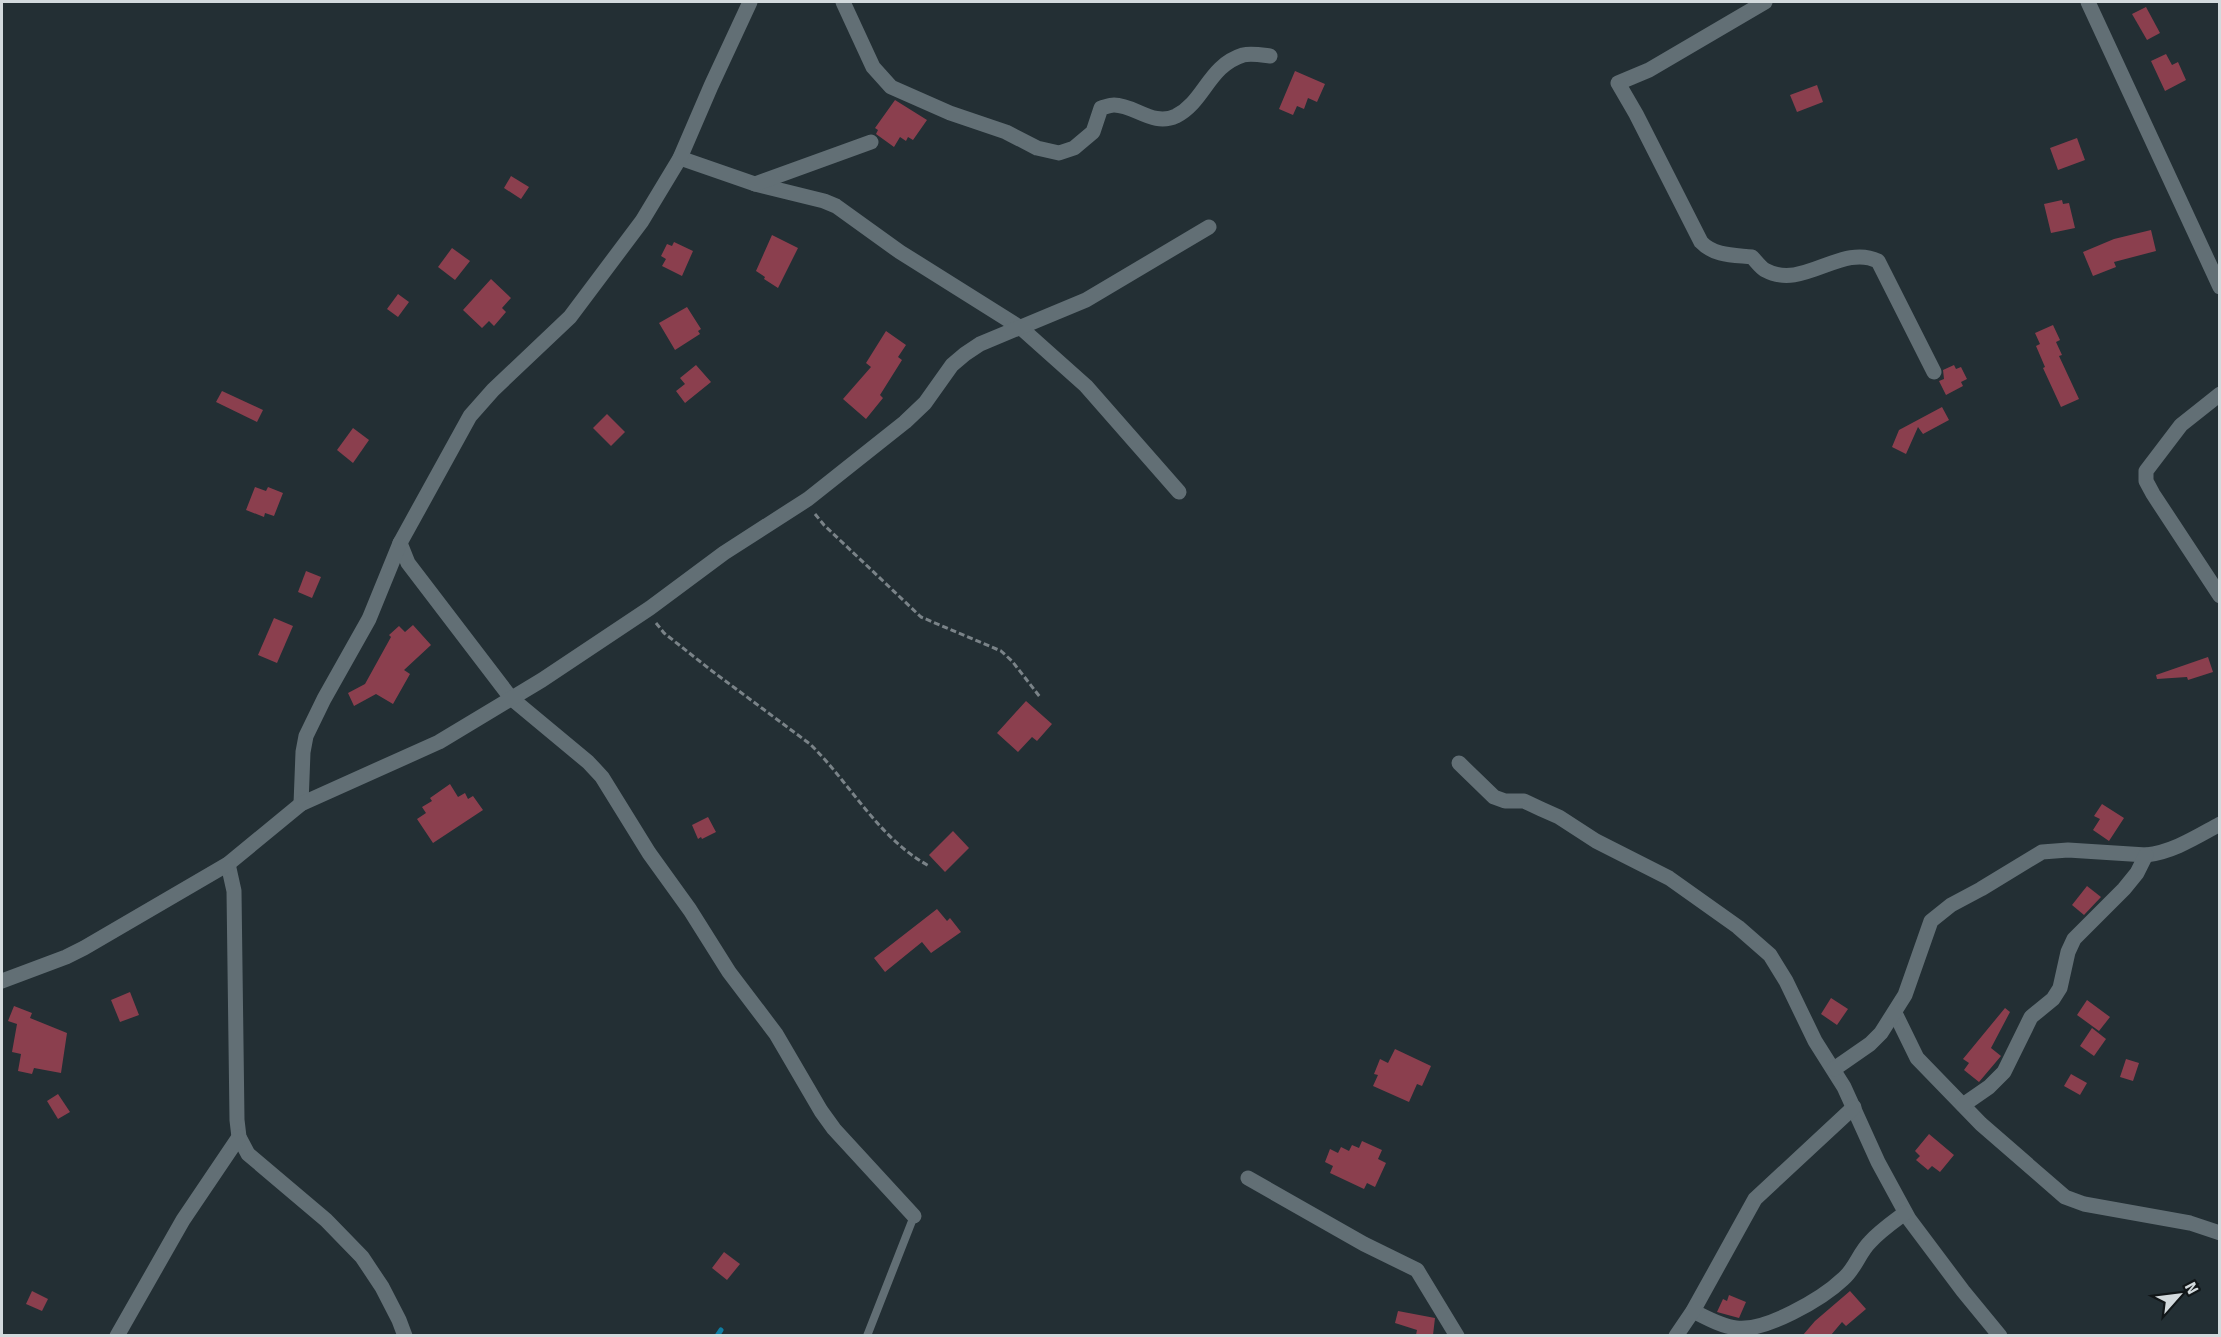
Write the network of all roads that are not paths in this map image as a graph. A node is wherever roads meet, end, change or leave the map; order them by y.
1 (750, 2) edge
2 (843, 2) edge
3 (1765, 2) edge
4 (2088, 2) edge
5 (1270, 56) dead end
6 (871, 142) dead end
7 (681, 158) junction
8 (755, 184) junction
9 (1209, 227) dead end
10 (2220, 286) edge
11 (1021, 328) junction
12 (1934, 372) dead end
13 (2220, 394) edge
14 (1179, 492) dead end
15 (400, 543) junction
16 (2220, 596) edge
17 (511, 698) junction
18 (1459, 763) dead end
19 (301, 804) junction
20 (2220, 824) edge
21 (2146, 855) junction
22 (228, 864) junction
23 (2, 981) edge
24 (1895, 1013) junction
25 (1834, 1069) junction
26 (1963, 1105) junction
27 (1854, 1107) junction
28 (239, 1137) junction
29 (1248, 1179) dead end
30 (1905, 1213) junction
31 (914, 1216) joint
32 (2220, 1233) edge
33 (1693, 1311) junction
34 (117, 1335) edge
35 (405, 1335) edge
36 (867, 1335) edge
37 (1457, 1335) edge
38 (1676, 1335) edge
39 (2000, 1335) edge

1 - 7 street
2 - 5 street
3 - 12 street
4 - 10 street
6 - 8 street
7 - 8 street
7 - 15 street
8 - 11 street
9 - 11 street
11 - 14 street
11 - 17 street
13 - 16 street
15 - 17 street
15 - 19 street
17 - 19 street
17 - 31 street
18 - 25 street
19 - 22 street
20 - 21 street
21 - 24 street
21 - 26 street
22 - 23 street
22 - 28 street
24 - 25 street
24 - 26 street
25 - 27 street
26 - 32 street
27 - 30 street
27 - 33 street
28 - 34 street
28 - 35 street
29 - 37 street
30 - 33 street
30 - 39 street
31 - 36 lane
33 - 38 street

